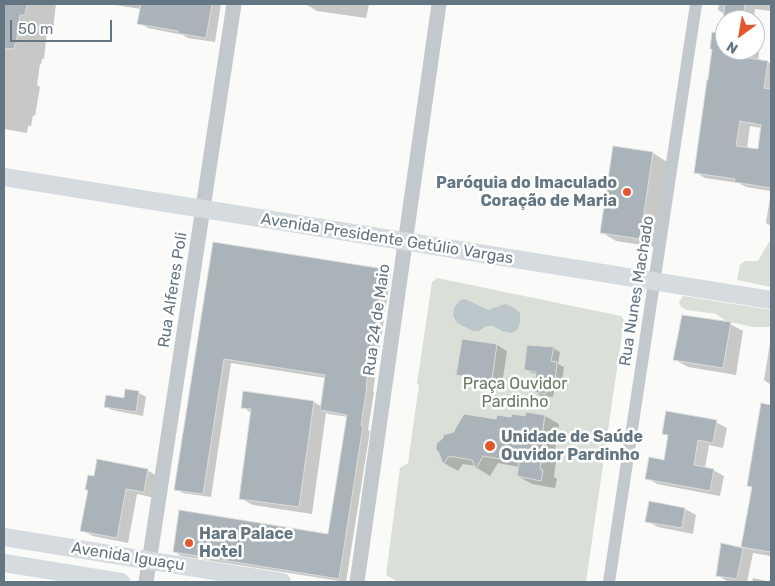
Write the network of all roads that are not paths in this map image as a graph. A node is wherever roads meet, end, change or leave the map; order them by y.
1 (234, 4) edge
2 (439, 4) edge
3 (696, 4) edge
4 (4, 177) edge
5 (202, 210) junction
6 (406, 242) junction
7 (654, 282) junction
8 (771, 300) edge
9 (4, 537) edge
10 (150, 561) junction
11 (4, 563) edge
12 (121, 582) edge
13 (146, 582) edge
14 (282, 582) edge
15 (357, 582) edge
16 (609, 582) edge

1 - 5 street, Rua Alferes Poli
2 - 6 street, Rua 24 de Maio
3 - 7 street, Rua Nunes Machado
4 - 5 main road, Avenida Presidente Getúlio Vargas
5 - 6 main road, Avenida Presidente Getúlio Vargas
5 - 10 street, Rua Alferes Poli
6 - 7 main road, Avenida Presidente Getúlio Vargas
6 - 15 street, Rua 24 de Maio
7 - 8 main road, Avenida Presidente Getúlio Vargas
7 - 16 street, Rua Nunes Machado
9 - 10 main road, Avenida Iguaçu
10 - 13 street, Rua Alferes Poli
10 - 14 main road, Avenida Iguaçu
11 - 12 main road, Avenida Iguaçu

